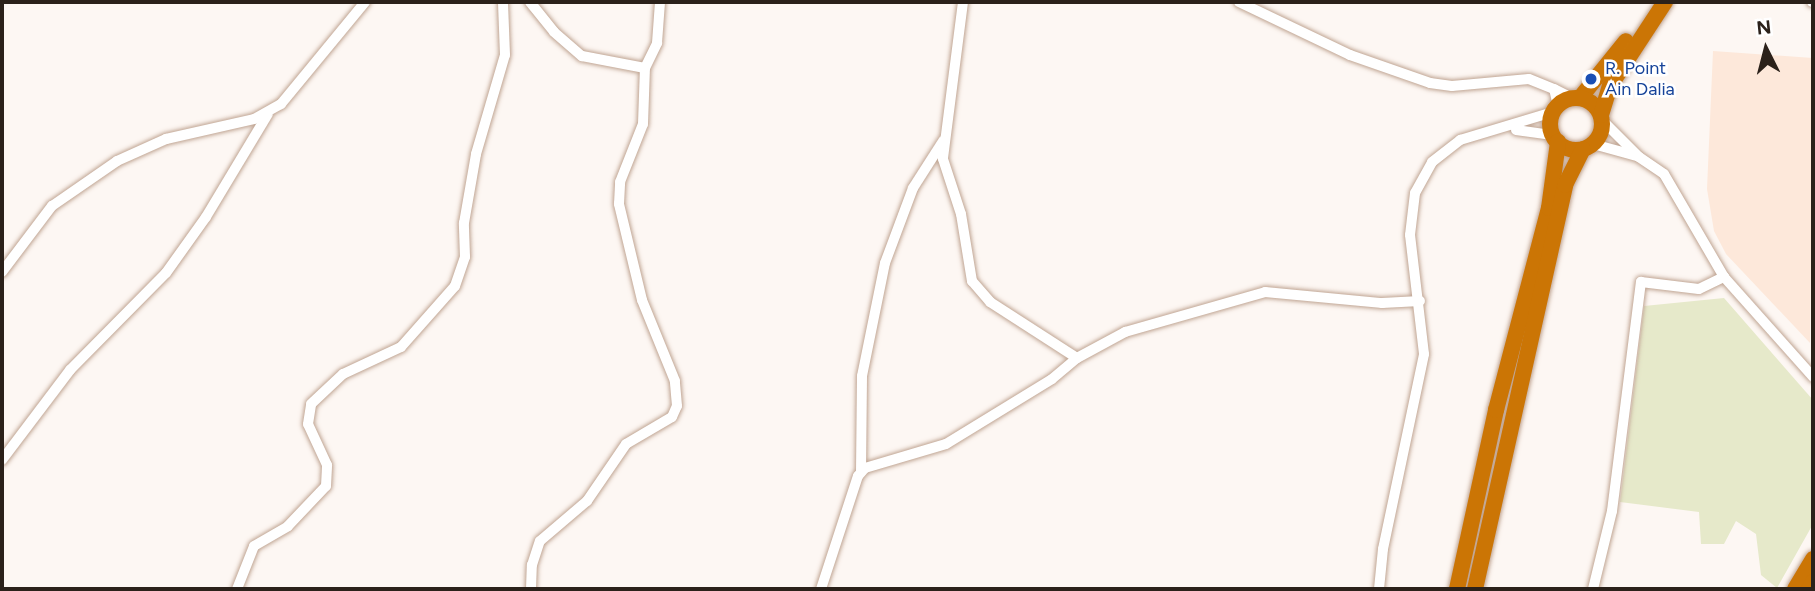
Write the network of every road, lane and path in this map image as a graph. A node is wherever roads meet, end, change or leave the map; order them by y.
1 (365, 2) edge
2 (503, 2) edge
3 (530, 2) edge
4 (660, 2) edge
5 (963, 2) edge
6 (1239, 2) edge
7 (1653, 2) edge
8 (1665, 2) edge
9 (645, 68) junction
10 (1566, 104) junction
11 (268, 114) junction
12 (1602, 117) junction
13 (1503, 129) junction
14 (944, 139) junction
15 (1555, 139) junction
16 (1588, 146) junction
17 (1639, 157) junction
18 (2, 272) edge
19 (1724, 277) junction
20 (1420, 302) junction
21 (1077, 358) junction
22 (1813, 377) edge
23 (2, 460) edge
24 (860, 472) junction
25 (1813, 559) edge
26 (1813, 582) edge
27 (237, 589) edge
28 (531, 589) edge
29 (821, 589) edge
30 (1379, 589) edge
31 (1457, 589) edge
32 (1475, 589) edge
33 (1593, 589) edge
34 (1796, 589) edge
35 (1809, 589) edge

1 - 11 street
2 - 27 street
3 - 9 street
4 - 9 street
5 - 14 street
6 - 10 street
7 - 10 highway
8 - 12 highway
9 - 28 street
10 - 12 highway
10 - 13 street
10 - 15 highway
11 - 18 street
11 - 23 street
12 - 16 highway
12 - 17 street
13 - 15 street
13 - 20 street
14 - 21 street
14 - 24 street
15 - 16 highway
15 - 31 highway
16 - 17 street
16 - 32 highway
17 - 19 street
19 - 22 street
19 - 33 street
20 - 21 street
20 - 30 street
21 - 24 street
24 - 29 street
25 - 34 highway
26 - 35 highway

